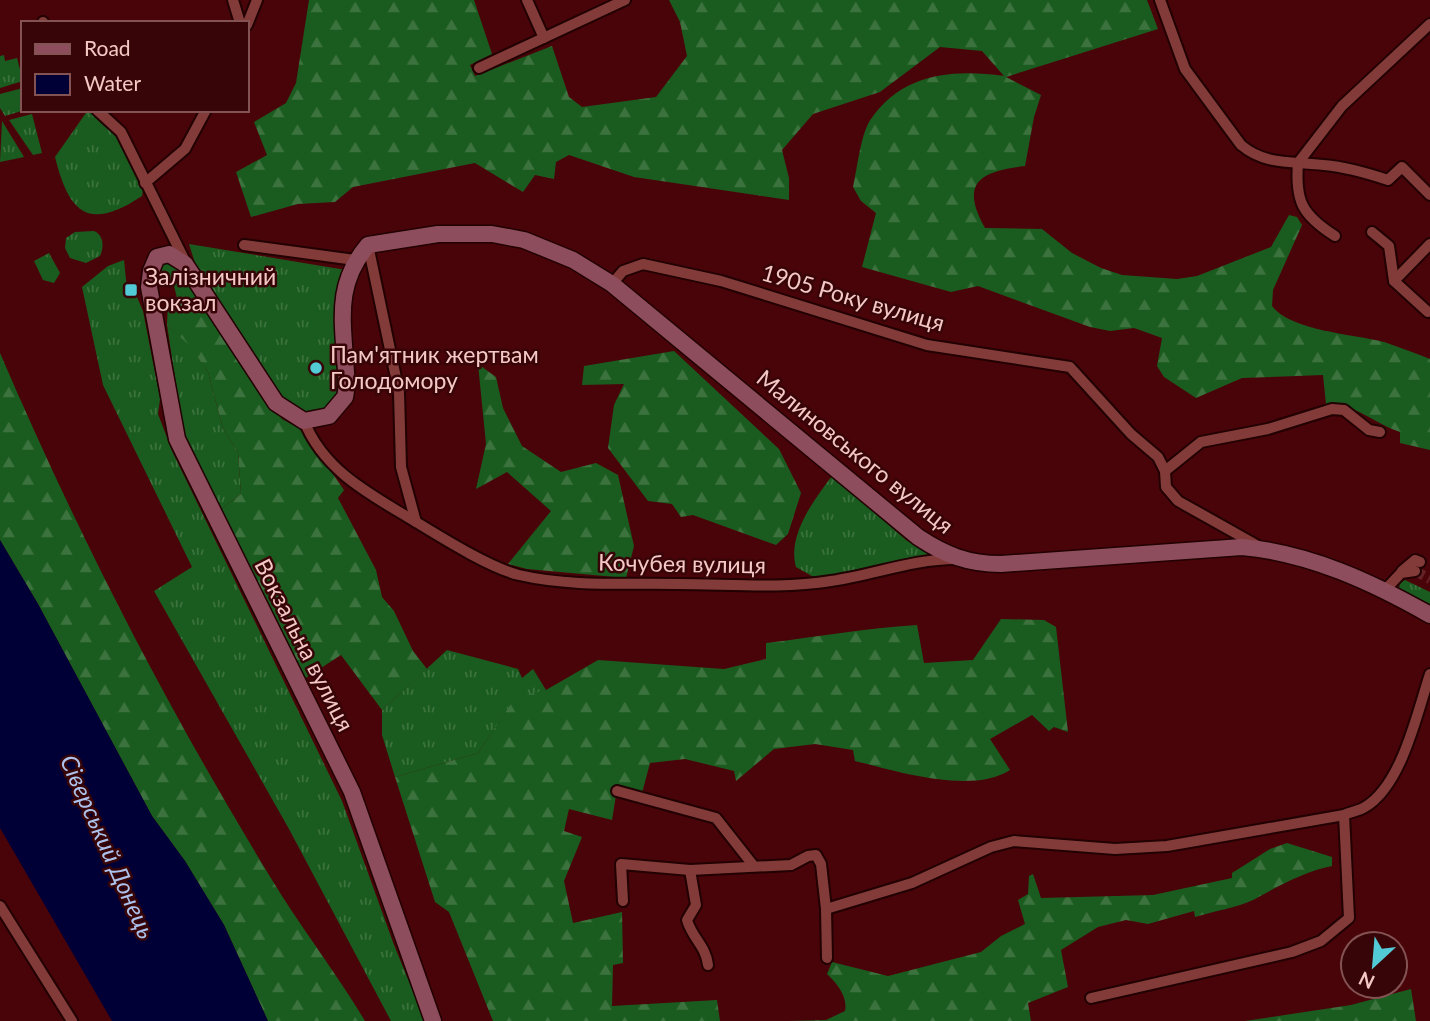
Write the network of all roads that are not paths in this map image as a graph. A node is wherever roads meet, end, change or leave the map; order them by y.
1 (233, 0) edge
2 (257, 0) edge
3 (527, 0) edge
4 (625, 0) edge
5 (1160, 0) edge
6 (239, 21) edge
7 (248, 22) edge
8 (1430, 24) edge
9 (544, 38) junction
10 (479, 68) dead end
11 (99, 112) edge
12 (205, 112) edge
13 (1298, 163) junction
14 (145, 183) junction
15 (1430, 195) edge
16 (1372, 232) dead end
17 (1335, 236) dead end
18 (1430, 244) edge
19 (244, 245) dead end
20 (368, 245) junction
21 (355, 260) junction
22 (192, 275) junction
23 (1394, 281) junction
24 (612, 284) junction
25 (1428, 312) edge
26 (304, 421) junction
27 (1380, 432) dead end
28 (1165, 471) junction
29 (416, 522) junction
30 (1262, 549) junction
31 (958, 559) junction
32 (1417, 567) dead end
33 (1384, 591) junction
34 (1430, 615) edge
35 (1430, 674) edge
36 (617, 791) dead end
37 (1344, 815) junction
38 (753, 865) junction
39 (690, 870) junction
40 (623, 901) dead end
41 (0, 906) edge
42 (826, 909) junction
43 (827, 958) dead end
44 (708, 965) dead end
45 (1091, 998) dead end
46 (72, 1021) edge
47 (433, 1021) edge

1 - 6 street
2 - 7 street
3 - 9 street
4 - 9 street
5 - 13 street
8 - 13 street
9 - 10 street
11 - 14 street
12 - 14 street
13 - 15 street
13 - 17 street
14 - 22 street
16 - 23 street
18 - 23 street
19 - 21 street
20 - 21 main road
20 - 24 main road, Малиновського вулиця
20 - 29 street
21 - 26 main road
22 - 26 main road
22 - 47 main road, Вокзальна вулиця
23 - 25 street
24 - 28 street, 1905 Року вулиця
24 - 31 main road, Малиновського вулиця
26 - 29 street, Кочубея вулиця
27 - 28 street
28 - 30 street, 1905 Року вулиця
29 - 31 street, Кочубея вулиця
30 - 31 main road, Малиновського вулиця
30 - 33 main road, Малиновського вулиця
32 - 33 street
33 - 34 main road, Малиновського вулиця
35 - 37 street
36 - 38 street
37 - 42 street
37 - 45 street
38 - 39 street
38 - 42 street
39 - 40 street
39 - 44 street
41 - 46 street
42 - 43 street

